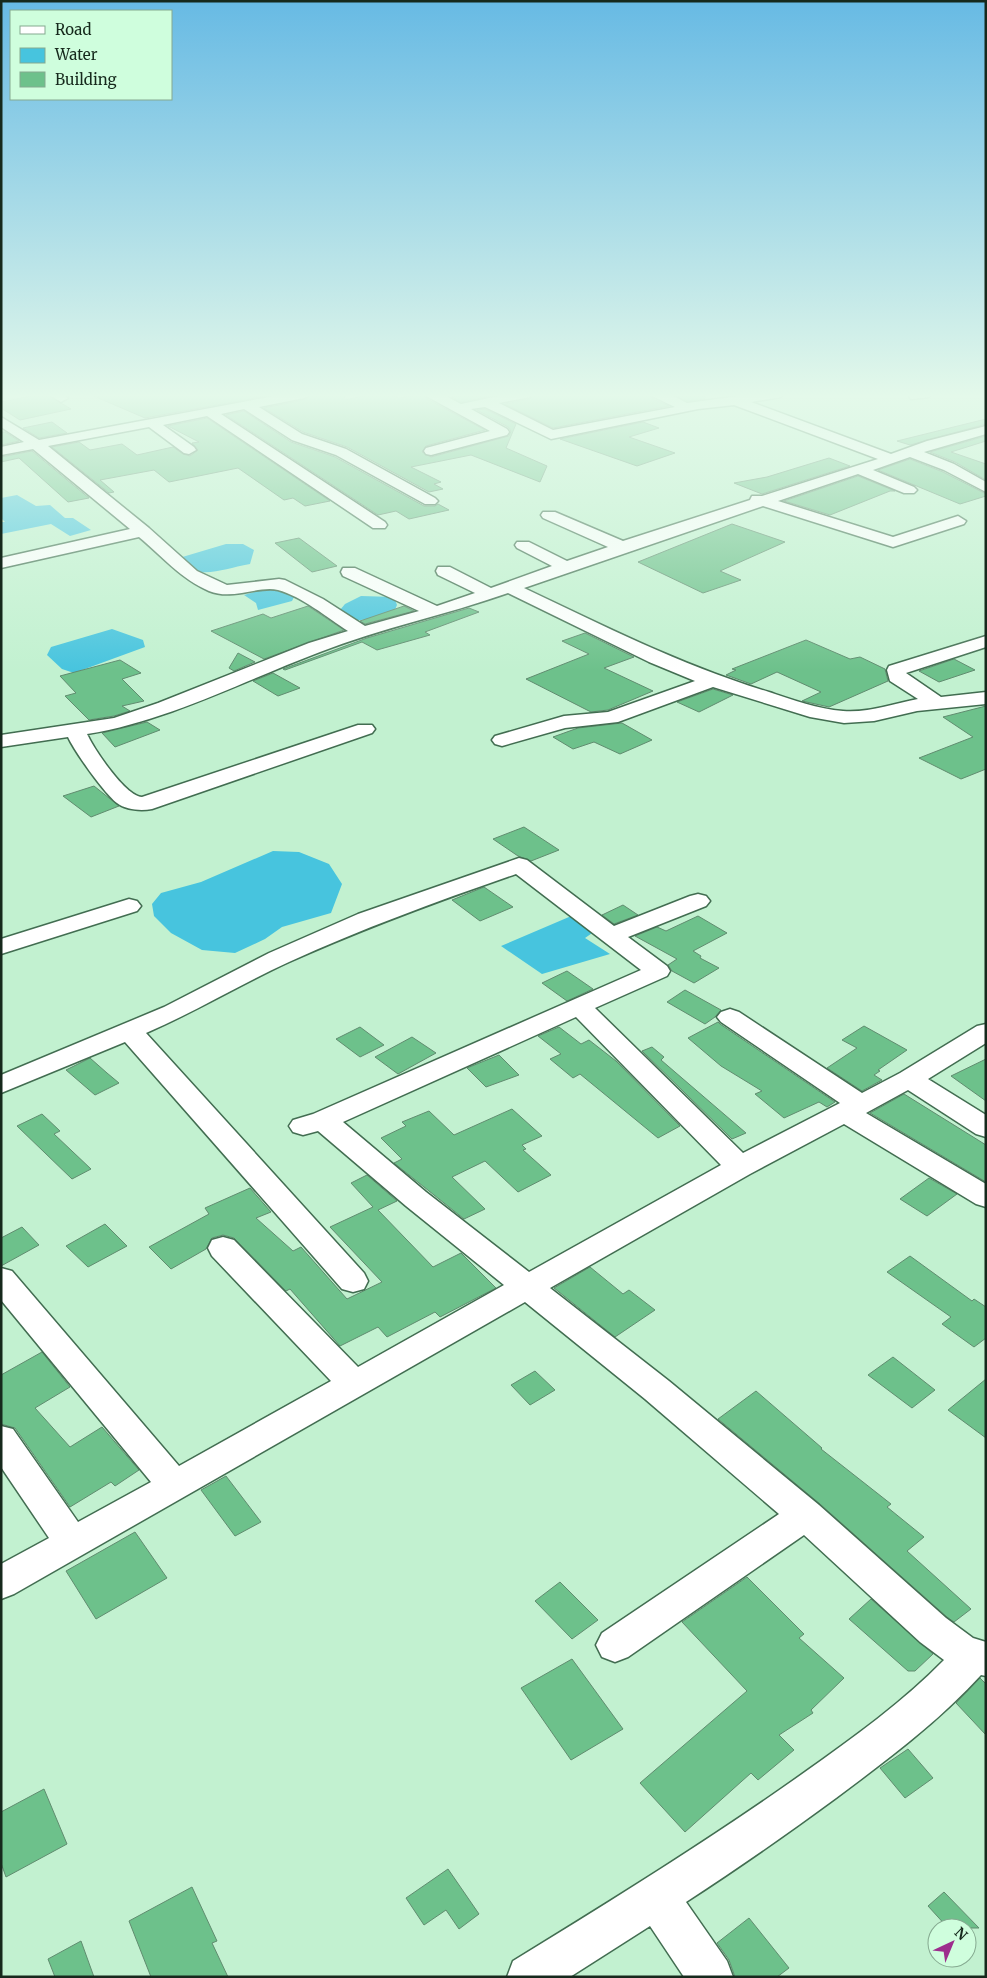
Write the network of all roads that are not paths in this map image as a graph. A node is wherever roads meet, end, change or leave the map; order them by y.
1 (87, 486) edge
2 (321, 486) edge
3 (403, 486) edge
4 (804, 486) edge
5 (900, 486) edge
6 (909, 490) dead end
7 (738, 493) dead end
8 (761, 500) junction
9 (430, 501) dead end
10 (549, 515) dead end
11 (958, 521) dead end
12 (379, 525) dead end
13 (142, 531) junction
14 (523, 545) dead end
15 (622, 547) junction
16 (1, 563) edge
17 (566, 567) junction
18 (444, 571) dead end
19 (349, 572) dead end
20 (509, 588) junction
21 (490, 594) junction
22 (435, 612) junction
23 (362, 632) junction
24 (986, 641) edge
25 (712, 682) junction
26 (986, 698) edge
27 (937, 702) junction
28 (365, 729) dead end
29 (76, 731) junction
30 (502, 740) dead end
31 (1, 741) edge
32 (698, 901) dead end
33 (129, 906) dead end
34 (611, 935) junction
35 (1, 947) edge
36 (579, 1006) junction
37 (730, 1017) dead end
38 (130, 1031) junction
39 (986, 1032) edge
40 (909, 1079) junction
41 (1, 1085) edge
42 (852, 1108) junction
43 (986, 1128) edge
44 (740, 1167) junction
45 (986, 1197) edge
46 (223, 1248) dead end
47 (1, 1278) edge
48 (353, 1281) dead end
49 (528, 1286) junction
50 (354, 1384) junction
51 (1, 1439) edge
52 (174, 1485) junction
53 (806, 1516) junction
54 (72, 1542) junction
55 (1, 1583) edge
56 (615, 1645) dead end
57 (980, 1658) edge
58 (656, 1897) junction
59 (529, 1977) edge
60 (711, 1977) edge

1 - 13 street
2 - 12 street
3 - 9 street
4 - 8 street
5 - 6 street
7 - 8 street
8 - 11 street
8 - 15 street
10 - 15 street
13 - 16 street
13 - 23 street
14 - 17 street
15 - 17 street
17 - 20 street
18 - 21 street
19 - 22 street
20 - 21 street
20 - 25 street
21 - 22 street
22 - 23 street
23 - 29 street
24 - 27 street
25 - 27 street
25 - 30 street
26 - 27 street
28 - 29 street
29 - 31 street
32 - 34 street
33 - 35 street
34 - 36 street
34 - 38 street
36 - 44 street
36 - 49 street
37 - 42 street
38 - 41 street
38 - 48 street
39 - 40 street
40 - 42 street
40 - 43 street
42 - 44 street
42 - 45 street
44 - 49 street
46 - 50 street
47 - 52 street
49 - 50 street
49 - 53 street
50 - 52 street
51 - 54 street
52 - 54 street
53 - 56 street
53 - 57 street
54 - 55 street
57 - 58 street
58 - 59 street
58 - 60 street

